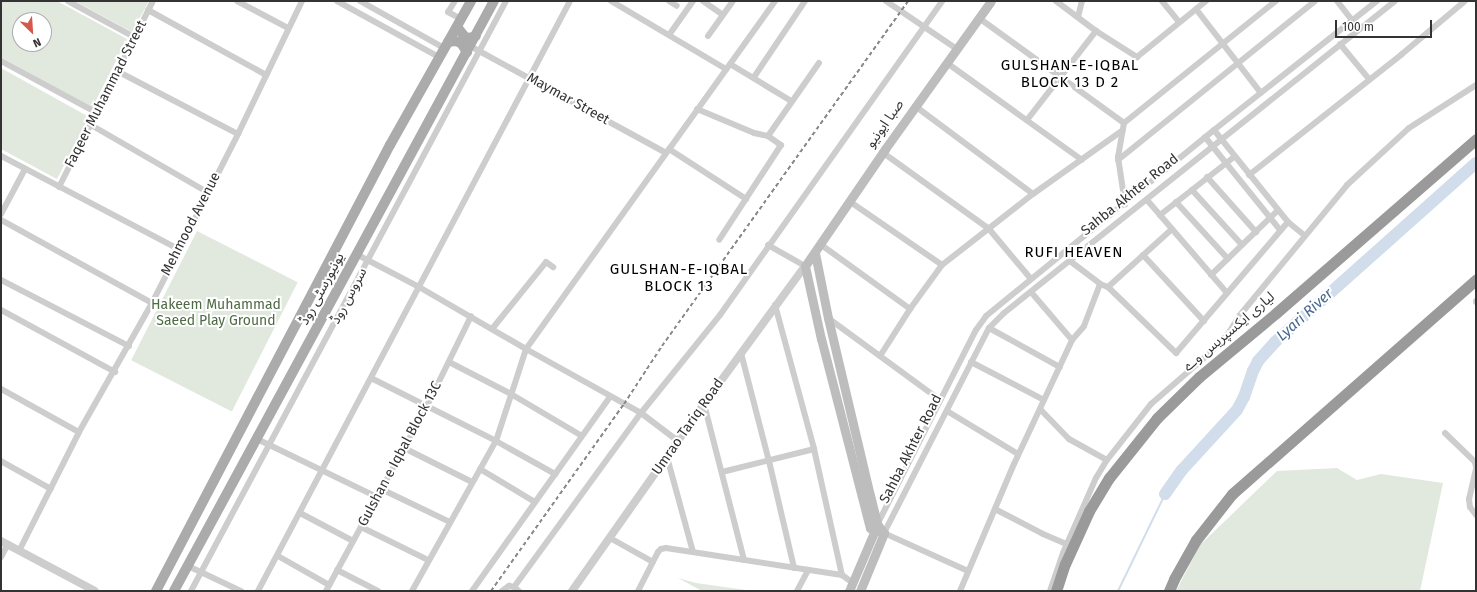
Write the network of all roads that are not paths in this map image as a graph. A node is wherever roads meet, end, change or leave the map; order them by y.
1 (68, 1) edge
2 (153, 1) edge
3 (237, 1) edge
4 (302, 1) edge
5 (337, 1) edge
6 (360, 1) edge
7 (455, 1) edge
8 (471, 1) edge
9 (494, 1) edge
10 (506, 1) edge
11 (570, 1) edge
12 (611, 1) edge
13 (669, 1) edge
14 (693, 1) edge
15 (703, 1) edge
16 (733, 1) edge
17 (775, 1) edge
18 (805, 1) edge
19 (886, 1) edge
20 (942, 1) edge
21 (991, 1) edge
22 (1056, 1) edge
23 (1082, 1) edge
24 (1162, 1) edge
25 (1206, 1) edge
26 (1276, 1) edge
27 (1315, 1) edge
28 (1337, 1) edge
29 (1377, 1) edge
30 (1395, 1) edge
31 (1465, 1) edge
32 (676, 6) dead end
33 (1196, 9) junction
34 (148, 10) junction
35 (723, 15) junction
36 (1078, 17) junction
37 (979, 18) junction
38 (1352, 20) junction
39 (1180, 22) junction
40 (459, 23) junction
41 (924, 27) junction
42 (288, 28) junction
43 (1096, 31) junction
44 (669, 35) junction
45 (476, 36) junction
46 (708, 36) dead end
47 (134, 37) junction
48 (1223, 43) junction
49 (1340, 44) junction
50 (444, 49) junction
51 (957, 49) junction
52 (472, 50) junction
53 (1, 61) edge
54 (947, 62) junction
55 (819, 63) dead end
56 (1239, 63) junction
57 (728, 66) junction
58 (118, 71) junction
59 (266, 75) junction
60 (1061, 75) junction
61 (754, 77) junction
62 (530, 78) junction
63 (1369, 79) junction
64 (1476, 85) edge
65 (1261, 93) junction
66 (791, 101) junction
67 (915, 106) junction
68 (698, 109) junction
69 (97, 112) junction
70 (1027, 120) junction
71 (1124, 123) junction
72 (91, 125) junction
73 (1123, 130) junction
74 (1214, 130) junction
75 (238, 134) junction
76 (768, 136) junction
77 (1205, 137) junction
78 (1221, 139) junction
79 (1476, 139) edge
80 (1212, 147) junction
81 (667, 151) junction
82 (882, 152) junction
83 (1, 156) edge
84 (1234, 157) junction
85 (1082, 160) junction
86 (1118, 160) junction
87 (1225, 163) junction
88 (25, 169) junction
89 (1249, 175) junction
90 (1207, 177) junction
91 (59, 187) junction
92 (1192, 190) junction
93 (207, 192) junction
94 (1033, 194) junction
95 (746, 199) junction
96 (849, 200) junction
97 (1147, 200) junction
98 (1176, 202) junction
99 (1125, 204) junction
100 (1278, 210) junction
101 (1, 214) edge
102 (1160, 215) junction
103 (1270, 218) junction
104 (1, 220) edge
105 (1288, 222) junction
106 (988, 229) junction
107 (1172, 229) junction
108 (1280, 230) junction
109 (1256, 232) junction
110 (1304, 236) junction
111 (719, 240) dead end
112 (820, 244) junction
113 (768, 245) junction
114 (1242, 245) junction
115 (178, 249) junction
116 (815, 252) junction
117 (356, 254) junction
118 (1143, 255) junction
119 (1228, 259) junction
120 (368, 261) junction
121 (1070, 261) junction
122 (806, 266) junction
123 (942, 266) junction
124 (552, 267) dead end
125 (1211, 275) junction
126 (1031, 278) junction
127 (1, 280) edge
128 (1476, 280) edge
129 (1100, 284) junction
130 (419, 287) junction
131 (1108, 288) junction
132 (1031, 292) junction
133 (1227, 293) junction
134 (152, 303) junction
135 (775, 305) junction
136 (910, 309) junction
137 (1, 310) edge
138 (471, 316) junction
139 (828, 318) junction
140 (1204, 320) junction
141 (989, 328) junction
142 (492, 329) junction
143 (1072, 340) junction
144 (129, 346) junction
145 (526, 349) junction
146 (741, 352) junction
147 (880, 356) junction
148 (449, 362) junction
149 (971, 362) junction
150 (1060, 367) junction
151 (115, 372) junction
152 (371, 378) junction
153 (1, 389) edge
154 (511, 394) junction
155 (610, 397) junction
156 (940, 400) junction
157 (1044, 400) junction
158 (704, 404) junction
159 (427, 406) junction
160 (1040, 408) junction
161 (947, 411) junction
162 (641, 413) junction
163 (79, 432) junction
164 (1445, 433) dead end
165 (582, 436) junction
166 (257, 439) junction
167 (496, 441) junction
168 (678, 441) junction
169 (268, 444) junction
170 (404, 448) junction
171 (814, 449) junction
172 (1018, 454) junction
173 (667, 457) junction
174 (1107, 460) junction
175 (1, 461) edge
176 (769, 461) junction
177 (1476, 468) edge
178 (480, 469) junction
179 (321, 472) junction
180 (722, 472) junction
181 (555, 474) junction
182 (472, 482) junction
183 (51, 489) junction
184 (381, 489) junction
185 (866, 496) junction
186 (377, 498) junction
187 (535, 502) junction
188 (995, 509) junction
189 (300, 513) junction
190 (1476, 515) edge
191 (450, 522) junction
192 (361, 527) junction
193 (879, 529) junction
194 (610, 538) junction
195 (353, 541) junction
196 (4, 542) edge
197 (1067, 544) junction
198 (19, 551) junction
199 (693, 552) junction
200 (278, 556) junction
201 (1, 557) edge
202 (428, 560) junction
203 (744, 560) junction
204 (652, 562) junction
205 (188, 566) junction
206 (794, 568) junction
207 (337, 570) junction
208 (808, 570) junction
209 (968, 571) junction
210 (202, 572) junction
211 (842, 576) junction
212 (330, 585) junction
213 (851, 587) edge
214 (517, 589) edge
215 (863, 590) edge
216 (95, 591) edge
217 (156, 591) edge
218 (174, 591) edge
219 (191, 591) edge
220 (241, 591) edge
221 (258, 591) edge
222 (326, 591) edge
223 (378, 591) edge
224 (412, 591) edge
225 (472, 591) edge
226 (502, 591) edge
227 (572, 591) edge
228 (638, 591) edge
229 (797, 591) edge
230 (960, 591) edge
231 (1050, 591) edge
232 (1056, 591) edge
233 (1169, 591) edge

1 - 47 street
2 - 34 street, Faqeer Muhammad Street
3 - 42 street
4 - 42 street, Mehmood Avenue
5 - 50 street
6 - 50 street
7 - 40 street
8 - 40 main road, یونیورسٹی روڈ
9 - 45 main road, یونیورسٹی روڈ
10 - 52 street, سروس روڈ
11 - 62 street
12 - 44 street
13 - 32 street
14 - 44 street
15 - 35 street
16 - 35 street
17 - 57 street
18 - 61 street
19 - 41 street
20 - 41 street
21 - 37 main road, صبا ایونیو
22 - 36 street
23 - 36 street
24 - 39 street
25 - 33 street
26 - 48 street
27 - 56 street
28 - 38 street
29 - 38 street, Sahba Akhter Road
30 - 49 street, Sahba Akhter Road
31 - 63 street
33 - 39 street
33 - 48 street
34 - 47 street, Faqeer Muhammad Street
34 - 59 street
35 - 46 street
36 - 43 street
37 - 51 main road, صبا ایونیو
37 - 60 street
38 - 65 street, Sahba Akhter Road
39 - 43 street
40 - 45 main road
40 - 50 main road, یونیورسٹی روڈ
41 - 51 street
41 - 113 street
42 - 59 street, Mehmood Avenue
43 - 60 street
44 - 57 street
45 - 52 main road, یونیورسٹی روڈ
47 - 58 street, Faqeer Muhammad Street
48 - 56 street
48 - 71 street
49 - 63 street
49 - 78 street, Sahba Akhter Road
50 - 52 main road
50 - 217 main road, یونیورسٹی روڈ
51 - 54 main road, صبا ایونیو
52 - 62 street, Maymar Street
52 - 117 main road, یونیورسٹی روڈ
52 - 120 street, سروس روڈ
53 - 69 street
54 - 67 main road, صبا ایونیو
54 - 70 street
55 - 66 street
56 - 65 street
56 - 86 street
57 - 61 street
57 - 68 street
58 - 69 street, Faqeer Muhammad Street
58 - 75 street
59 - 75 street, Mehmood Avenue
60 - 70 street
60 - 71 street
61 - 66 street
62 - 81 street, Maymar Street
62 - 130 street
63 - 89 street
64 - 110 street
65 - 74 street, Sahba Akhter Road
66 - 76 street
67 - 82 main road, صبا ایونیو
67 - 94 street
68 - 76 street
68 - 81 street
69 - 72 street, Faqeer Muhammad Street
70 - 85 street
71 - 73 street
72 - 91 street, Faqeer Muhammad Street
72 - 93 street
73 - 85 street
73 - 86 street
74 - 77 street, Sahba Akhter Road
74 - 78 street
75 - 93 street, Mehmood Avenue
76 - 95 street
77 - 80 street
77 - 99 street, Sahba Akhter Road
78 - 80 street, Sahba Akhter Road
78 - 84 street
79 - 232 highway, لیاری ایکسپریس وے
80 - 87 street
80 - 97 street, Sahba Akhter Road
81 - 95 street, Maymar Street
81 - 145 street
82 - 96 main road, صبا ایونیو
82 - 106 street
83 - 88 street
84 - 87 street
84 - 89 street
85 - 94 street
86 - 99 street
87 - 90 street
87 - 103 street
88 - 91 street
88 - 101 street
89 - 100 street
90 - 92 street
90 - 109 street
91 - 115 street
92 - 98 street
92 - 114 street
93 - 115 street, Mehmood Avenue
94 - 106 street
95 - 111 street
96 - 112 main road, صبا ایونیو
96 - 123 street
97 - 102 street
97 - 121 street, Sahba Akhter Road
98 - 102 street
98 - 119 street
99 - 126 street, Sahba Akhter Road
100 - 103 street
100 - 105 street
102 - 107 street
103 - 108 street
103 - 109 street
104 - 134 street
105 - 108 street
105 - 110 street
106 - 123 street
106 - 126 street
107 - 118 street
107 - 125 street
108 - 133 street
109 - 114 street
110 - 174 street
112 - 116 main road, صبا ایونیو
112 - 136 street
113 - 122 street
113 - 162 street
114 - 119 street
115 - 134 street, Mehmood Avenue
116 - 122 main road, صبا ایونیو
116 - 139 main road, Sahba Akhter Road
117 - 120 street
117 - 166 main road, یونیورسٹی روڈ
118 - 131 street
118 - 140 street
119 - 125 street
120 - 130 street
120 - 169 street, سروس روڈ
121 - 129 street
121 - 132 street, Sahba Akhter Road
122 - 135 street, Umrao Tariq Road
122 - 185 main road, Sahba Akhter Road
123 - 136 street
124 - 142 street
125 - 133 street
126 - 156 street, Sahba Akhter Road
127 - 144 street
128 - 233 highway
129 - 131 street
129 - 143 street
130 - 138 street
130 - 152 street
131 - 140 street
132 - 141 street, Sahba Akhter Road
132 - 143 street
133 - 140 street
134 - 144 street, Mehmood Avenue
135 - 146 street, Umrao Tariq Road
135 - 171 street
136 - 147 street
137 - 151 street
138 - 142 street
138 - 148 street, Gulshan e Iqbal Block 13C
139 - 147 street
139 - 185 main road, Sahba Akhter Road
141 - 149 street, Sahba Akhter Road
141 - 150 street
142 - 145 street
143 - 150 street
144 - 151 street, Mehmood Avenue
145 - 154 street
145 - 155 street
146 - 158 street, Umrao Tariq Road
146 - 176 street
147 - 156 street
148 - 154 street
148 - 159 street, Gulshan e Iqbal Block 13C
149 - 157 street
149 - 161 street, Sahba Akhter Road
150 - 157 street
151 - 163 street, Mehmood Avenue
152 - 159 street
152 - 179 street
153 - 163 street
154 - 165 street
154 - 167 street
155 - 162 street
155 - 165 street
156 - 193 street, Sahba Akhter Road
157 - 160 street
158 - 168 street, Umrao Tariq Road
158 - 180 street
159 - 167 street
159 - 170 street, Gulshan e Iqbal Block 13C
160 - 172 street
160 - 174 street
161 - 172 street
161 - 193 street, Sahba Akhter Road
162 - 168 street
162 - 214 street
163 - 183 street, Mehmood Avenue
164 - 177 street
165 - 181 street
166 - 169 street
166 - 205 main road, یونیورسٹی روڈ
167 - 178 street
167 - 181 street
168 - 173 street, Umrao Tariq Road
169 - 179 street
169 - 210 street, سروس روڈ
170 - 182 street
170 - 184 street, Gulshan e Iqbal Block 13C
171 - 176 street
171 - 211 street
172 - 188 street
173 - 194 street, Umrao Tariq Road
173 - 199 street
174 - 197 street
175 - 183 street
176 - 180 street
176 - 206 street
177 - 190 street
178 - 182 street
178 - 187 street
179 - 186 street
179 - 189 street
180 - 203 street
181 - 187 street
182 - 191 street
183 - 198 street, Mehmood Avenue
184 - 186 street, Gulshan e Iqbal Block 13C
184 - 191 street
185 - 193 main road, Sahba Akhter Road
186 - 192 street, Gulshan e Iqbal Block 13C
187 - 225 street
188 - 197 street
188 - 209 street
189 - 195 street
189 - 200 street
191 - 202 street
192 - 195 street, Gulshan e Iqbal Block 13C
192 - 202 street
193 - 209 street
193 - 213 main road, Sahba Akhter Road
193 - 215 main road, Sahba Akhter Road
194 - 204 street
194 - 227 street, Umrao Tariq Road
195 - 207 street, Gulshan e Iqbal Block 13C
196 - 198 street
196 - 201 street
197 - 231 street
198 - 216 street
199 - 203 street
199 - 204 street
200 - 212 street
200 - 221 street
202 - 224 street
203 - 206 street
204 - 228 street
205 - 210 street
205 - 218 main road, یونیورسٹی روڈ
206 - 208 street
207 - 212 street, Gulshan e Iqbal Block 13C
207 - 223 street
208 - 211 street
208 - 229 street
209 - 230 street
210 - 219 street, سروس روڈ
210 - 220 street
211 - 213 street
212 - 222 street, Gulshan e Iqbal Block 13C
214 - 226 street

